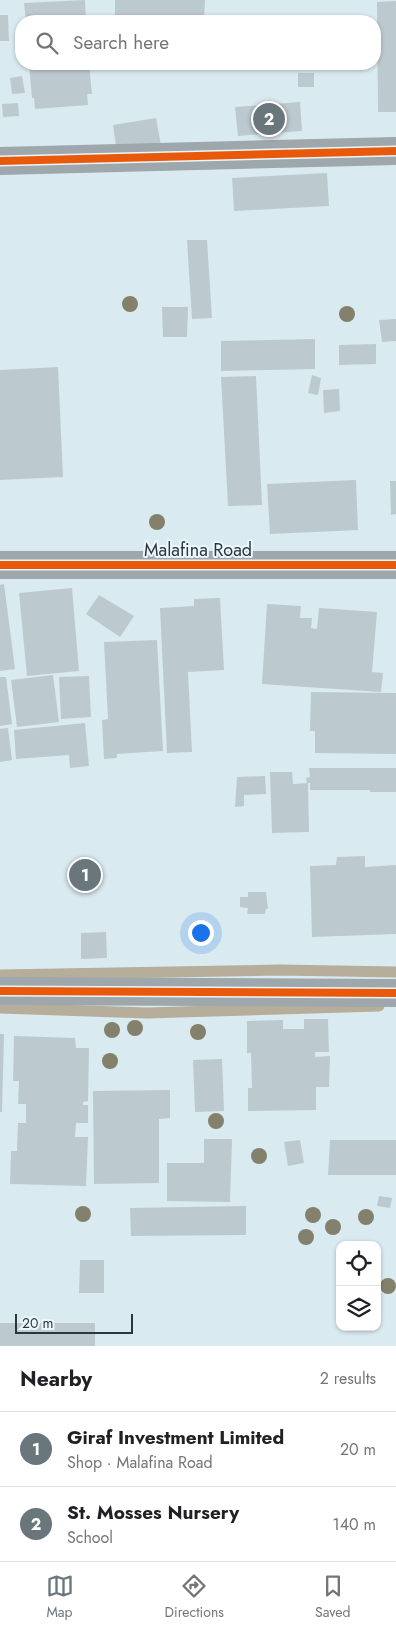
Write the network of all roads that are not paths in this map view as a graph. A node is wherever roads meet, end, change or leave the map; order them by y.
1 (396, 151) edge
2 (0, 161) edge
3 (396, 564) edge
4 (0, 565) edge
5 (0, 991) edge
6 (396, 993) edge

1 - 2 street
3 - 4 street, Malafina Road
5 - 6 street

